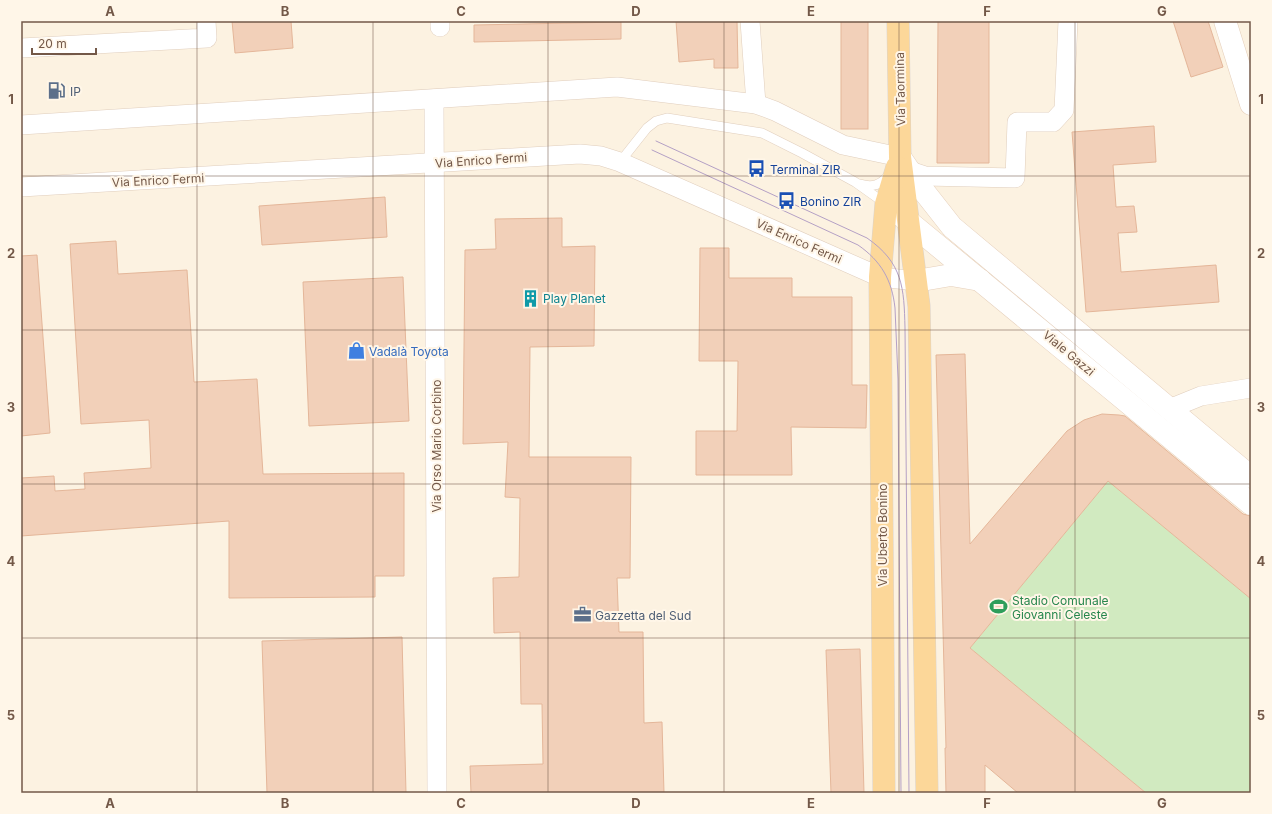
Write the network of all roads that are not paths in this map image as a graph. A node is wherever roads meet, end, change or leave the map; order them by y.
1 (750, 21) edge
2 (898, 21) edge
3 (1068, 21) edge
4 (1225, 21) edge
5 (207, 30) edge
6 (21, 48) edge
7 (434, 99) junction
8 (756, 104) junction
9 (1251, 104) edge
10 (21, 125) edge
11 (620, 162) junction
12 (435, 163) junction
13 (905, 164) junction
14 (855, 182) junction
15 (21, 187) edge
16 (886, 204) junction
17 (907, 219) junction
18 (952, 227) junction
19 (884, 237) junction
20 (880, 277) junction
21 (916, 281) junction
22 (981, 281) junction
23 (1251, 388) edge
24 (1169, 409) junction
25 (1251, 477) edge
26 (1251, 504) edge
27 (437, 793) edge
28 (884, 793) edge
29 (927, 793) edge

1 - 8 street
2 - 13 main road, Via Taormina
3 - 13 street
4 - 9 main road
5 - 6 street
7 - 8 street
7 - 10 street
7 - 12 street, Via Orso Mario Corbino
8 - 13 street
11 - 12 street, Via Enrico Fermi
11 - 14 lane
11 - 20 street, Via Enrico Fermi
12 - 15 street, Via Enrico Fermi
12 - 27 street, Via Orso Mario Corbino
13 - 14 lane
13 - 16 main road, Via Uberto Bonino
13 - 17 main road
13 - 18 main road
14 - 16 lane
16 - 17 main road, Viale Gazzi
16 - 19 main road, Via Uberto Bonino
17 - 18 main road
17 - 19 main road
17 - 21 main road
17 - 22 main road, Viale Gazzi
18 - 24 main road, Viale Gazzi
19 - 20 main road, Via Uberto Bonino
20 - 21 street, Via Enrico Fermi
20 - 28 main road, Via Uberto Bonino
21 - 22 main road
21 - 29 main road
22 - 26 main road, Viale Gazzi
23 - 24 street
24 - 25 main road, Viale Gazzi

